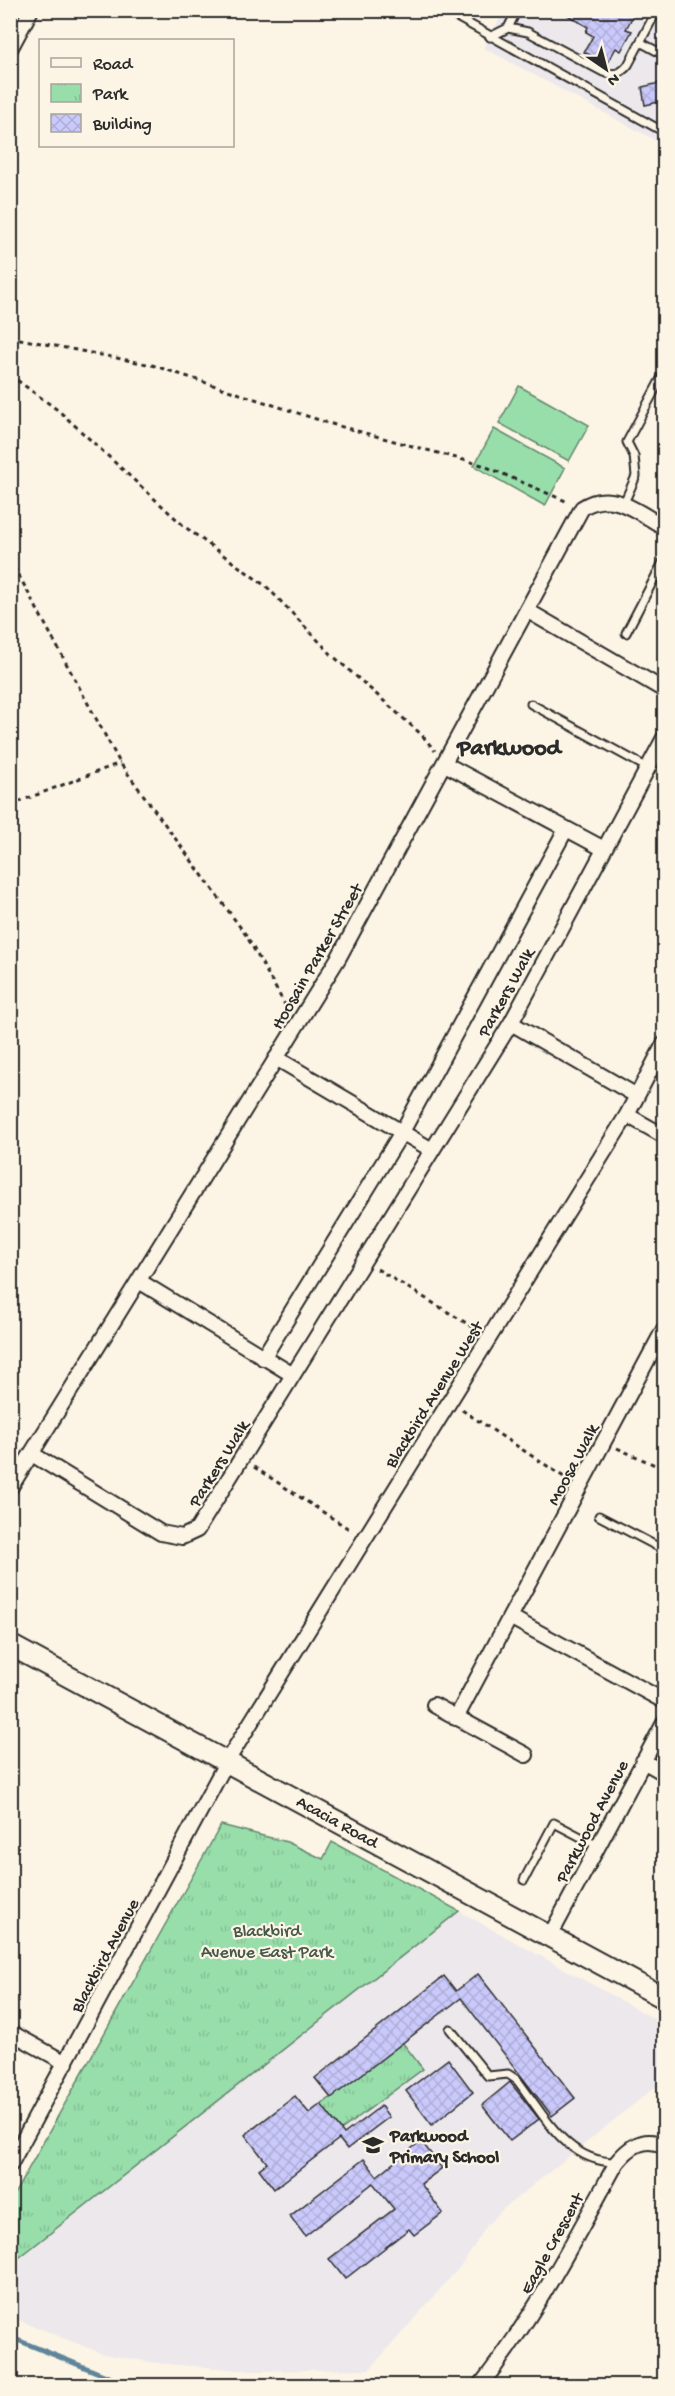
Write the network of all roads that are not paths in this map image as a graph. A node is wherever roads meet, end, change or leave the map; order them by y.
1 (31, 10) edge
2 (444, 10) edge
3 (517, 10) edge
4 (653, 12) edge
5 (664, 16) edge
6 (508, 28) junction
7 (490, 37) junction
8 (640, 42) junction
9 (10, 49) edge
10 (664, 55) edge
11 (664, 132) edge
12 (664, 373) edge
13 (623, 505) junction
14 (664, 527) edge
15 (664, 560) edge
16 (528, 611) junction
17 (626, 633) dead end
18 (664, 690) edge
19 (531, 704) dead end
20 (664, 738) edge
21 (445, 764) junction
22 (648, 768) junction
23 (566, 830) junction
24 (604, 849) junction
25 (511, 1023) junction
26 (664, 1044) edge
27 (276, 1058) junction
28 (637, 1096) junction
29 (627, 1115) junction
30 (402, 1132) junction
31 (664, 1136) edge
32 (432, 1150) junction
33 (139, 1281) junction
34 (664, 1329) edge
35 (263, 1358) junction
36 (293, 1375) junction
37 (32, 1454) junction
38 (10, 1488) edge
39 (599, 1516) dead end
40 (664, 1550) edge
41 (510, 1617) junction
42 (10, 1645) edge
43 (664, 1701) edge
44 (434, 1706) dead end
45 (456, 1718) junction
46 (664, 1723) edge
47 (526, 1755) dead end
48 (227, 1761) junction
49 (644, 1761) junction
50 (664, 1773) edge
51 (598, 1846) junction
52 (524, 1880) dead end
53 (550, 1936) junction
54 (664, 1998) edge
55 (450, 2029) dead end
56 (10, 2032) edge
57 (66, 2063) junction
58 (664, 2146) edge
59 (617, 2162) junction
60 (10, 2165) edge
61 (480, 2385) edge

1 - 9 street
2 - 7 lane
3 - 6 lane
4 - 5 lane
4 - 8 lane
6 - 7 lane
6 - 8 lane
7 - 11 lane
8 - 10 lane
12 - 13 lane
13 - 14 street
13 - 16 street, Hoosain Parker Street
15 - 17 lane
16 - 18 street
16 - 21 street, Hoosain Parker Street
19 - 22 lane
20 - 22 street, Parkers Walk
21 - 23 street
21 - 27 street, Hoosain Parker Street
22 - 24 street, Parkers Walk
23 - 24 street
23 - 30 street, Parkers Walk
24 - 25 street, Parkers Walk
25 - 28 street
25 - 32 street, Parkers Walk
26 - 28 street, Blackbird Avenue West
27 - 30 street
27 - 33 street, Hoosain Parker Street
28 - 29 street, Blackbird Avenue West
29 - 31 street
29 - 48 street, Blackbird Avenue West
30 - 32 street
30 - 35 street, Parkers Walk
32 - 36 street, Parkers Walk
33 - 35 street
33 - 37 street, Hoosain Parker Street
34 - 41 street, Moosa Walk
35 - 36 street
36 - 37 street, Parkers Walk
37 - 38 street, Hoosain Parker Street
39 - 40 lane
41 - 43 street
41 - 45 street, Moosa Walk
42 - 48 street, Acacia Road
44 - 45 street
45 - 47 street
46 - 49 street, Parkwood Avenue
48 - 53 street, Acacia Road
48 - 57 street, Blackbird Avenue
49 - 50 street
49 - 51 street, Parkwood Avenue
51 - 52 lane
51 - 53 street, Parkwood Avenue
53 - 54 street, Acacia Road
55 - 59 lane
56 - 57 street
57 - 60 street, Blackbird Avenue
58 - 59 street, Eagle Crescent
59 - 61 street, Eagle Crescent

